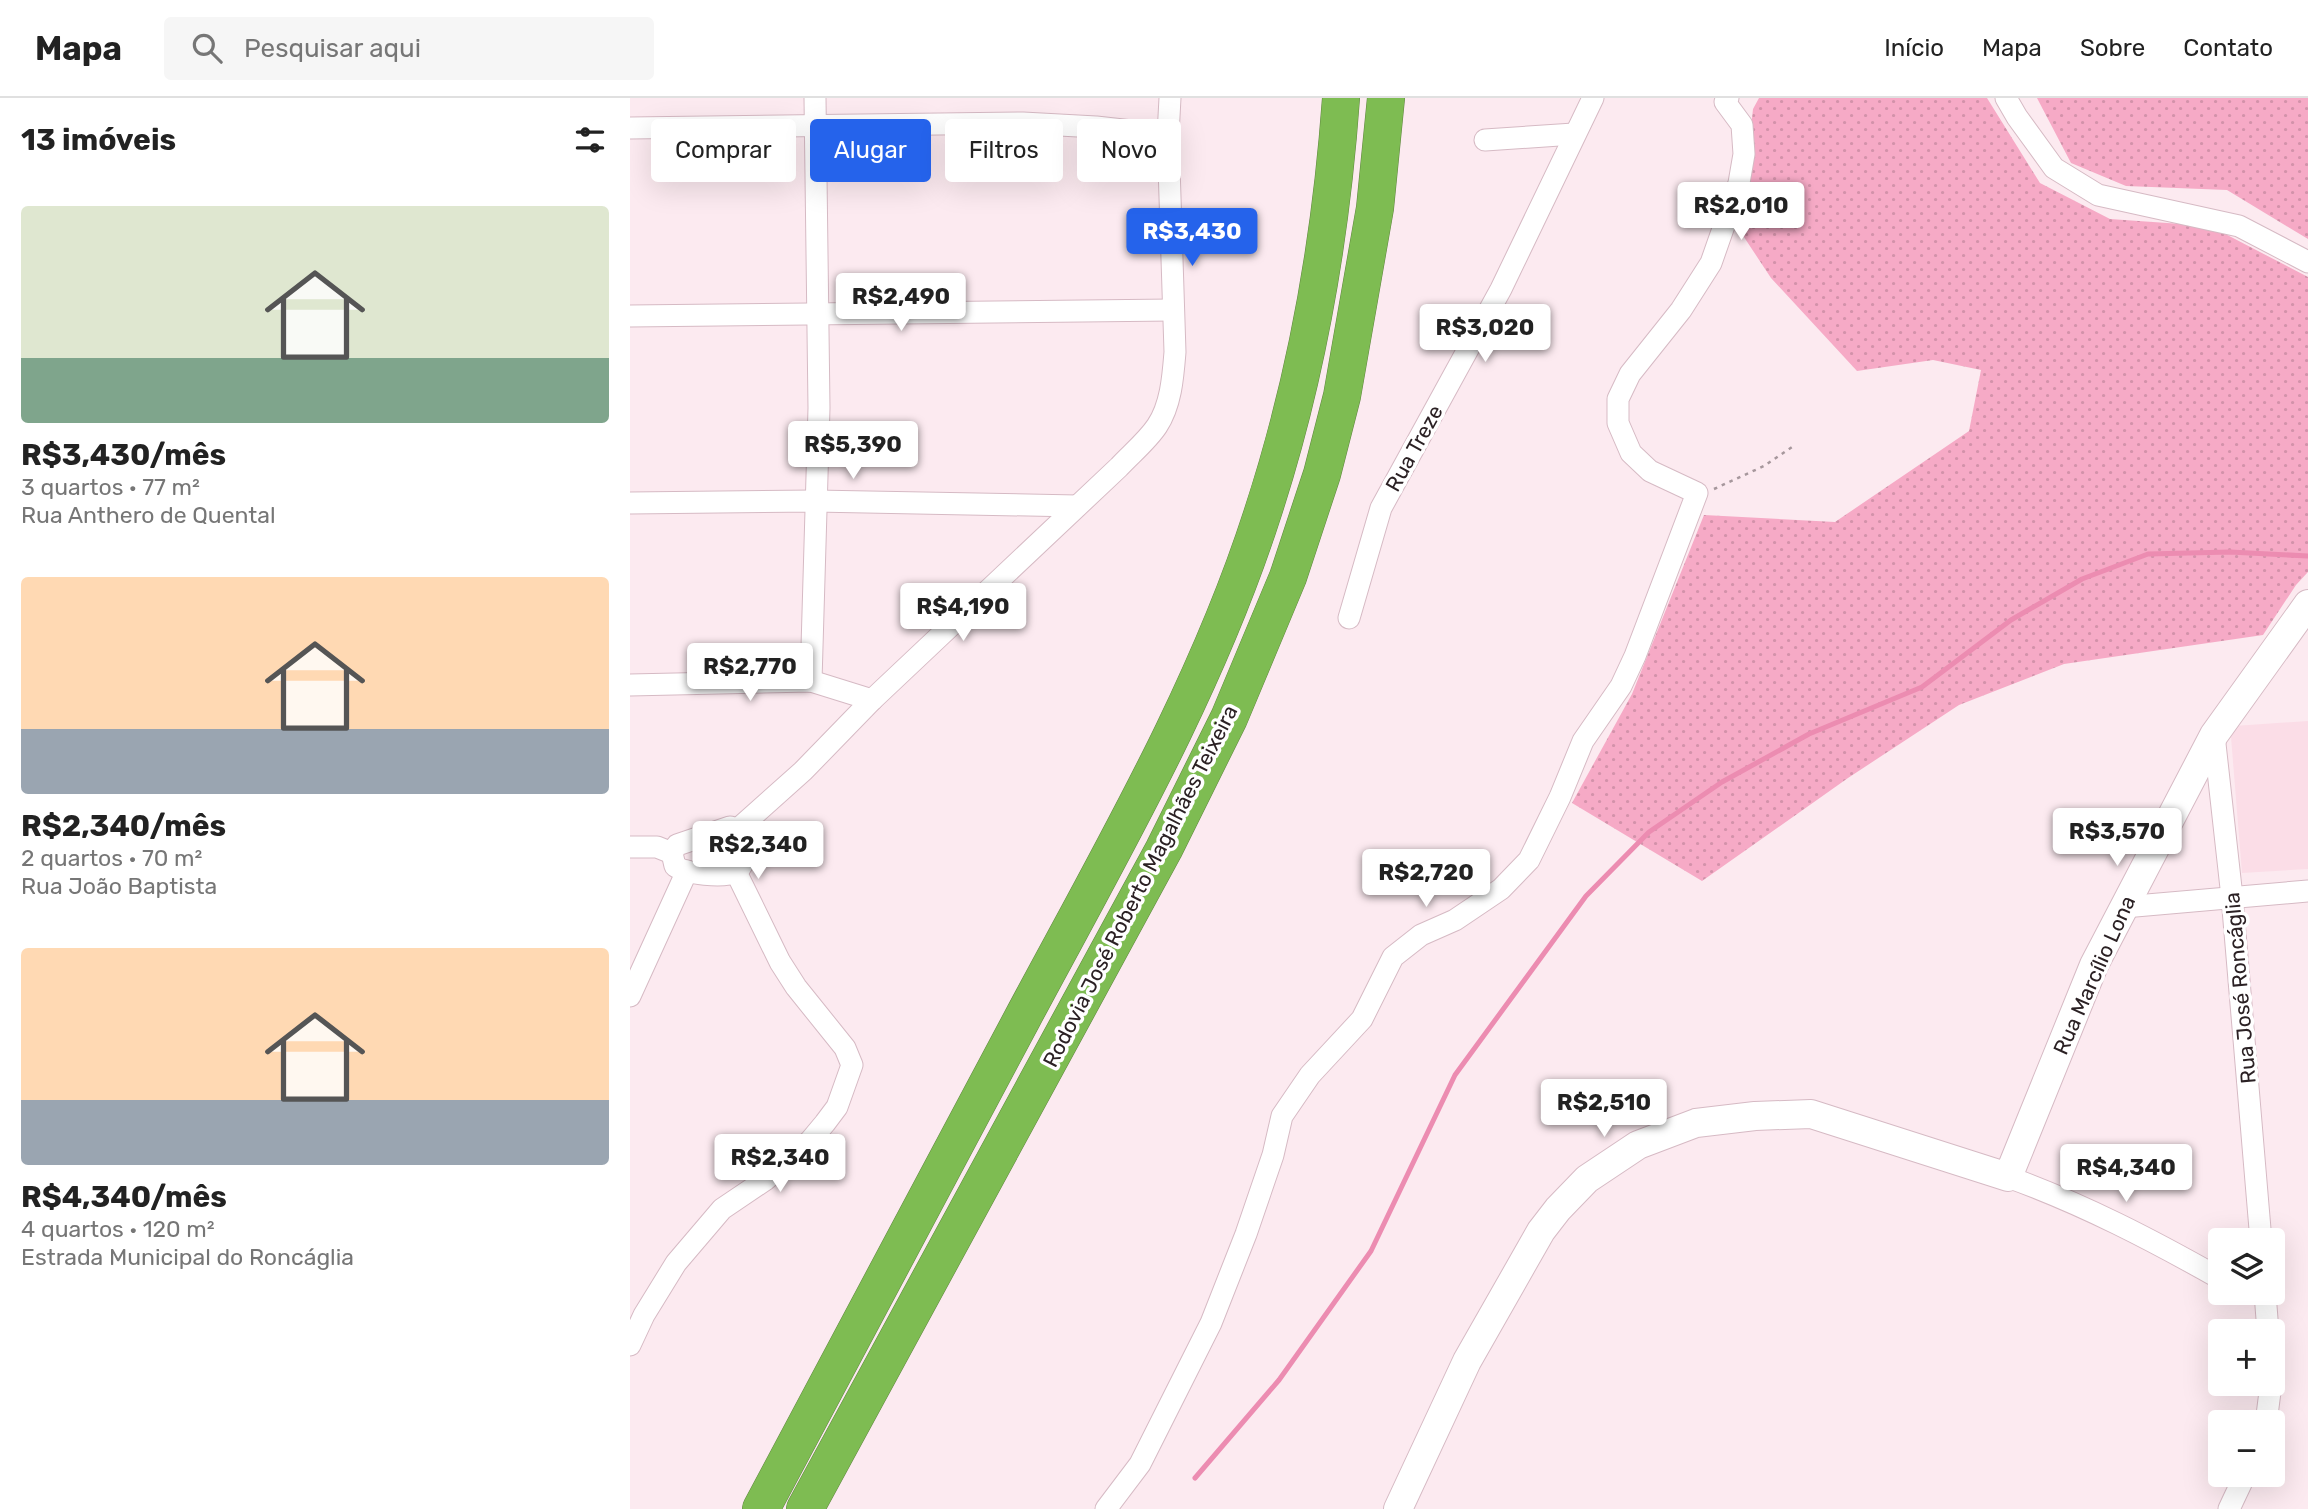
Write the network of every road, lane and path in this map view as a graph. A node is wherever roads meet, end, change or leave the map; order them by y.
1 (815, 98) edge
2 (1170, 98) edge
3 (1341, 98) edge
4 (1386, 98) edge
5 (1593, 98) edge
6 (2006, 98) edge
7 (1723, 99) edge
8 (815, 119) edge
9 (1169, 119) edge
10 (931, 125) edge
11 (1077, 126) edge
12 (810, 127) edge
13 (630, 128) edge
14 (1574, 134) junction
15 (1485, 140) dead end
16 (816, 182) edge
17 (1169, 182) edge
18 (2308, 262) edge
19 (1172, 310) junction
20 (818, 313) junction
21 (630, 316) edge
22 (1792, 447) dead end
23 (1697, 493) junction
24 (815, 502) junction
25 (630, 503) edge
26 (1077, 506) junction
27 (2308, 604) edge
28 (1349, 618) dead end
29 (811, 681) junction
30 (630, 685) edge
31 (872, 700) junction
32 (2214, 735) junction
33 (738, 829) junction
34 (630, 848) edge
35 (672, 853) junction
36 (687, 871) junction
37 (736, 872) junction
38 (2308, 891) edge
39 (2232, 897) junction
40 (2124, 907) junction
41 (630, 996) edge
42 (2008, 1177) junction
43 (2260, 1228) edge
44 (2208, 1272) edge
45 (630, 1345) edge
46 (2239, 1487) edge
47 (761, 1509) edge
48 (805, 1509) edge
49 (1106, 1509) edge
50 (1398, 1509) edge
51 (2229, 1509) edge

1 - 8 street
2 - 9 street
3 - 47 highway, Rodovia José Roberto Magalhães Teixeira
4 - 48 highway, Rodovia José Roberto Magalhães Teixeira
5 - 14 street, Rua Treze
6 - 18 street
7 - 23 street
10 - 11 street
12 - 13 street
14 - 15 street
14 - 28 street, Rua Treze
16 - 20 street
17 - 19 street
19 - 20 street
19 - 26 street
20 - 21 street
20 - 24 street
22 - 23 path
23 - 49 street
24 - 25 street
24 - 26 street
24 - 29 street
26 - 31 street
27 - 32 street, Rua Marcílio Lona
29 - 30 street
29 - 31 street
31 - 33 street
32 - 39 street, Rua José Roncáglia
32 - 40 street, Rua Marcílio Lona
33 - 35 street
33 - 37 street
34 - 35 street
35 - 36 street
36 - 37 street
36 - 41 street
37 - 45 street
38 - 39 street
39 - 40 street
39 - 43 street, Rua José Roncáglia
40 - 42 street, Rua Marcílio Lona
42 - 44 street
42 - 50 street
46 - 51 street

